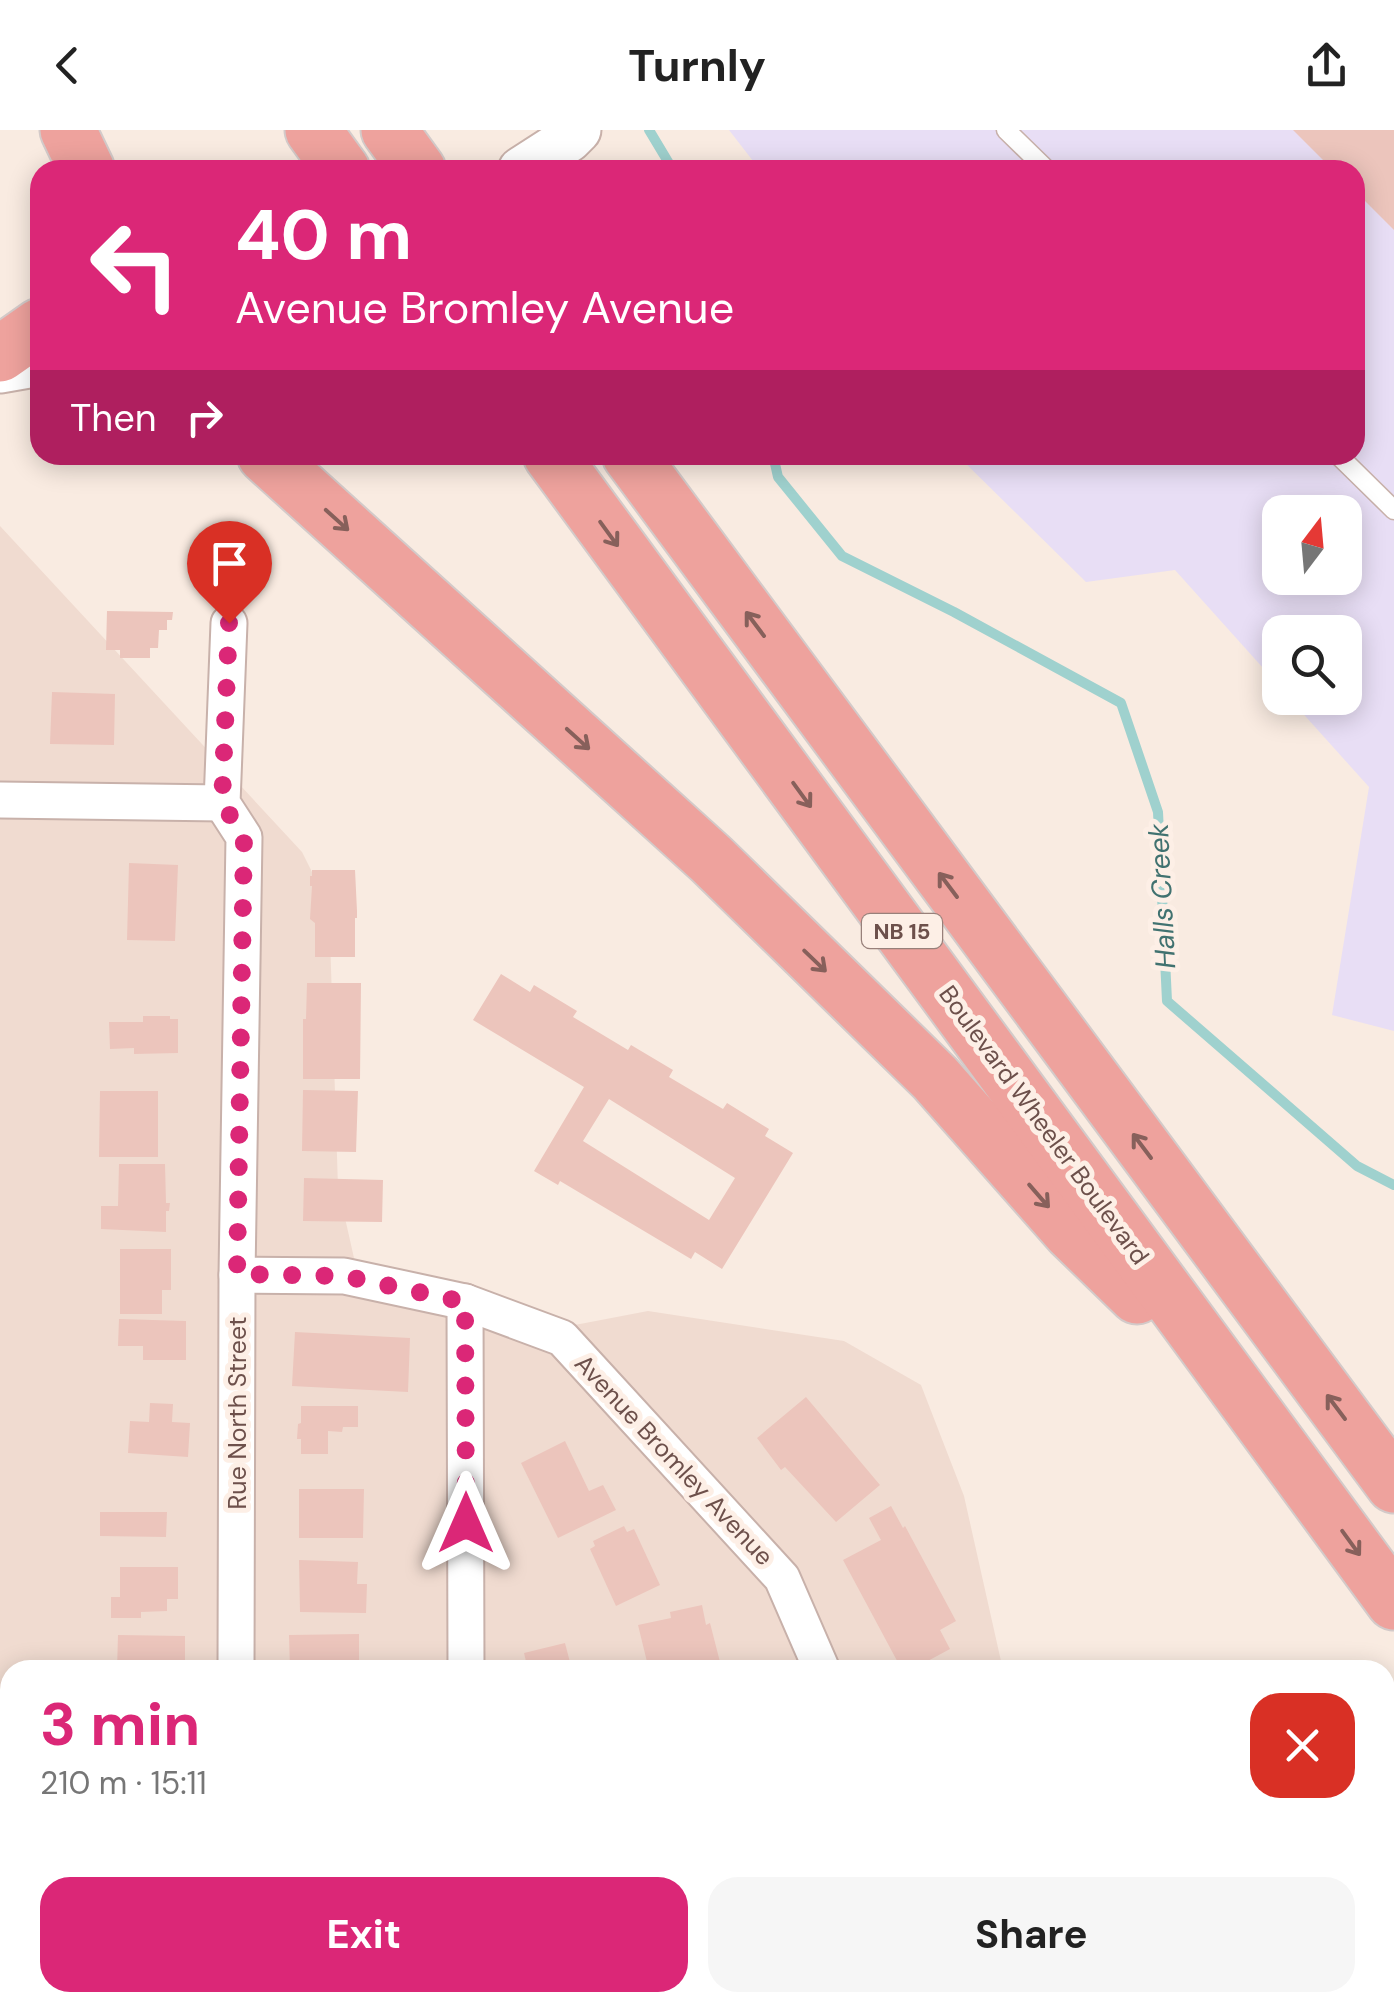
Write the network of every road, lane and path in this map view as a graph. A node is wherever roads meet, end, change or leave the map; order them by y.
1 (68, 130) edge
2 (312, 130) edge
3 (389, 130) edge
4 (431, 130) edge
5 (578, 130) edge
6 (1006, 130) edge
7 (74, 160) edge
8 (82, 160) edge
9 (334, 160) edge
10 (411, 160) edge
11 (452, 160) edge
12 (535, 160) edge
13 (1037, 160) edge
14 (30, 333) edge
15 (0, 354) edge
16 (30, 366) edge
17 (0, 370) edge
18 (276, 465) edge
19 (559, 465) edge
20 (637, 465) edge
21 (650, 465) edge
22 (1348, 465) edge
23 (1394, 510) edge
24 (692, 539) junction
25 (229, 623) dead end
26 (0, 800) edge
27 (222, 803) junction
28 (237, 1274) junction
29 (465, 1302) junction
30 (1252, 1408) junction
31 (1394, 1485) edge
32 (1394, 1602) edge
33 (236, 1660) edge
34 (466, 1660) edge
35 (818, 1660) edge

1 - 7 highway
1 - 8 highway
2 - 9 highway
3 - 10 highway
4 - 11 highway
5 - 12 street
6 - 13 lane
14 - 15 highway
16 - 17 street
18 -> 30 highway
19 -> 30 highway, Boulevard Wheeler Boulevard / NB 15
20 - 24 highway, NB 15
21 - 24 highway
22 - 23 lane
31 -> 24 highway, NB 15
25 - 27 street, Rue North Street
26 - 27 street
27 - 28 street, Rue North Street
28 - 29 street, Avenue Bromley Avenue
28 - 33 street, Rue North Street
29 - 34 street
29 - 35 street, Avenue Bromley Avenue
30 -> 32 highway, Boulevard Wheeler Boulevard / NB 15

